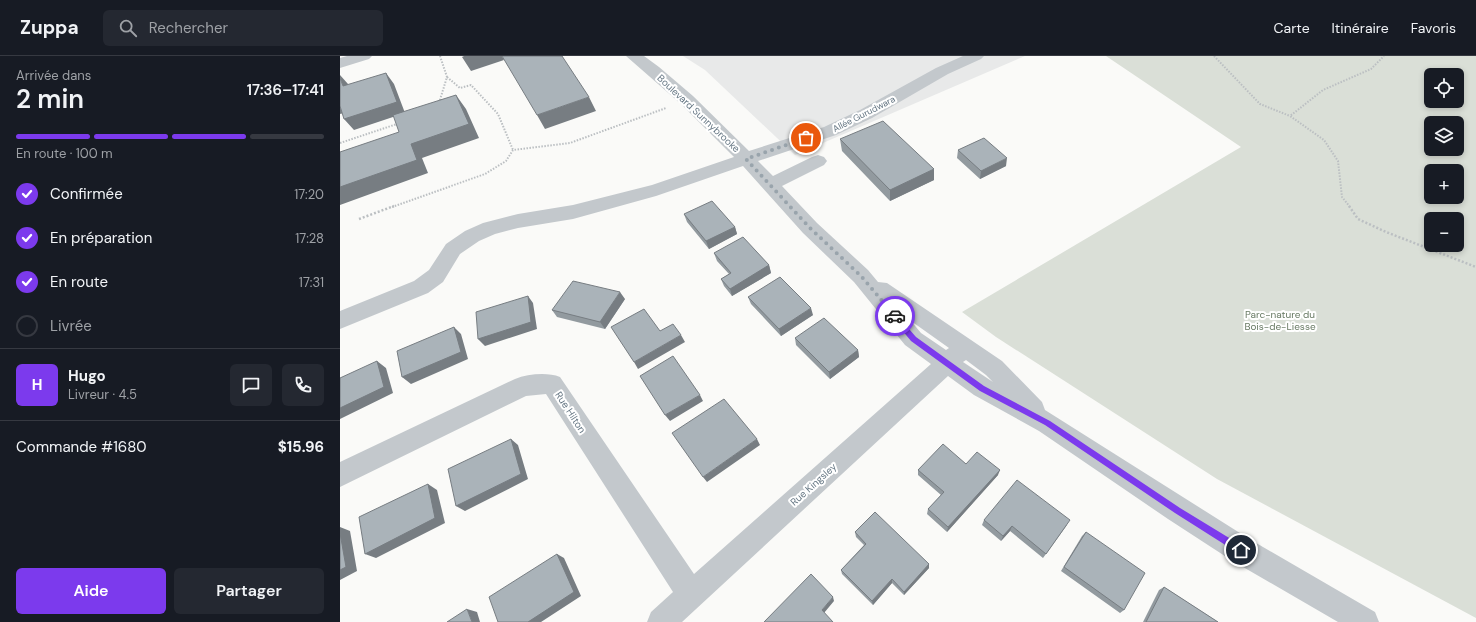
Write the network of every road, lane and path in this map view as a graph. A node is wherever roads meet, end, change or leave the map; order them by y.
1 (364, 56) edge
2 (440, 56) edge
3 (634, 56) edge
4 (976, 56) edge
5 (1214, 56) edge
6 (1384, 56) edge
7 (340, 63) edge
8 (447, 77) junction
9 (439, 104) edge
10 (666, 108) dead end
11 (1290, 116) junction
12 (407, 121) edge
13 (340, 143) edge
14 (513, 150) junction
15 (746, 159) junction
16 (818, 161) dead end
17 (770, 185) junction
18 (359, 219) dead end
19 (1476, 267) edge
20 (340, 320) edge
21 (956, 355) junction
22 (340, 475) edge
23 (692, 594) junction
24 (661, 622) edge
25 (1365, 622) edge

1 - 7 street
2 - 8 path
3 - 15 street, Boulevard Sunnybrooke
4 - 15 street, Allée Gurudwara
5 - 11 path
6 - 11 path
8 - 9 path
8 - 14 path
10 - 14 path
11 - 19 path
12 - 13 path
14 - 18 path
15 - 17 street, Boulevard Sunnybrooke
15 - 20 street, Allée Gurudwara
16 - 17 street
17 - 21 street, Boulevard Sunnybrooke
21 - 23 street, Rue Kingsley
21 - 25 street, Boulevard Sunnybrooke
22 - 23 street, Rue Hilton
23 - 24 street, Rue Kingsley

